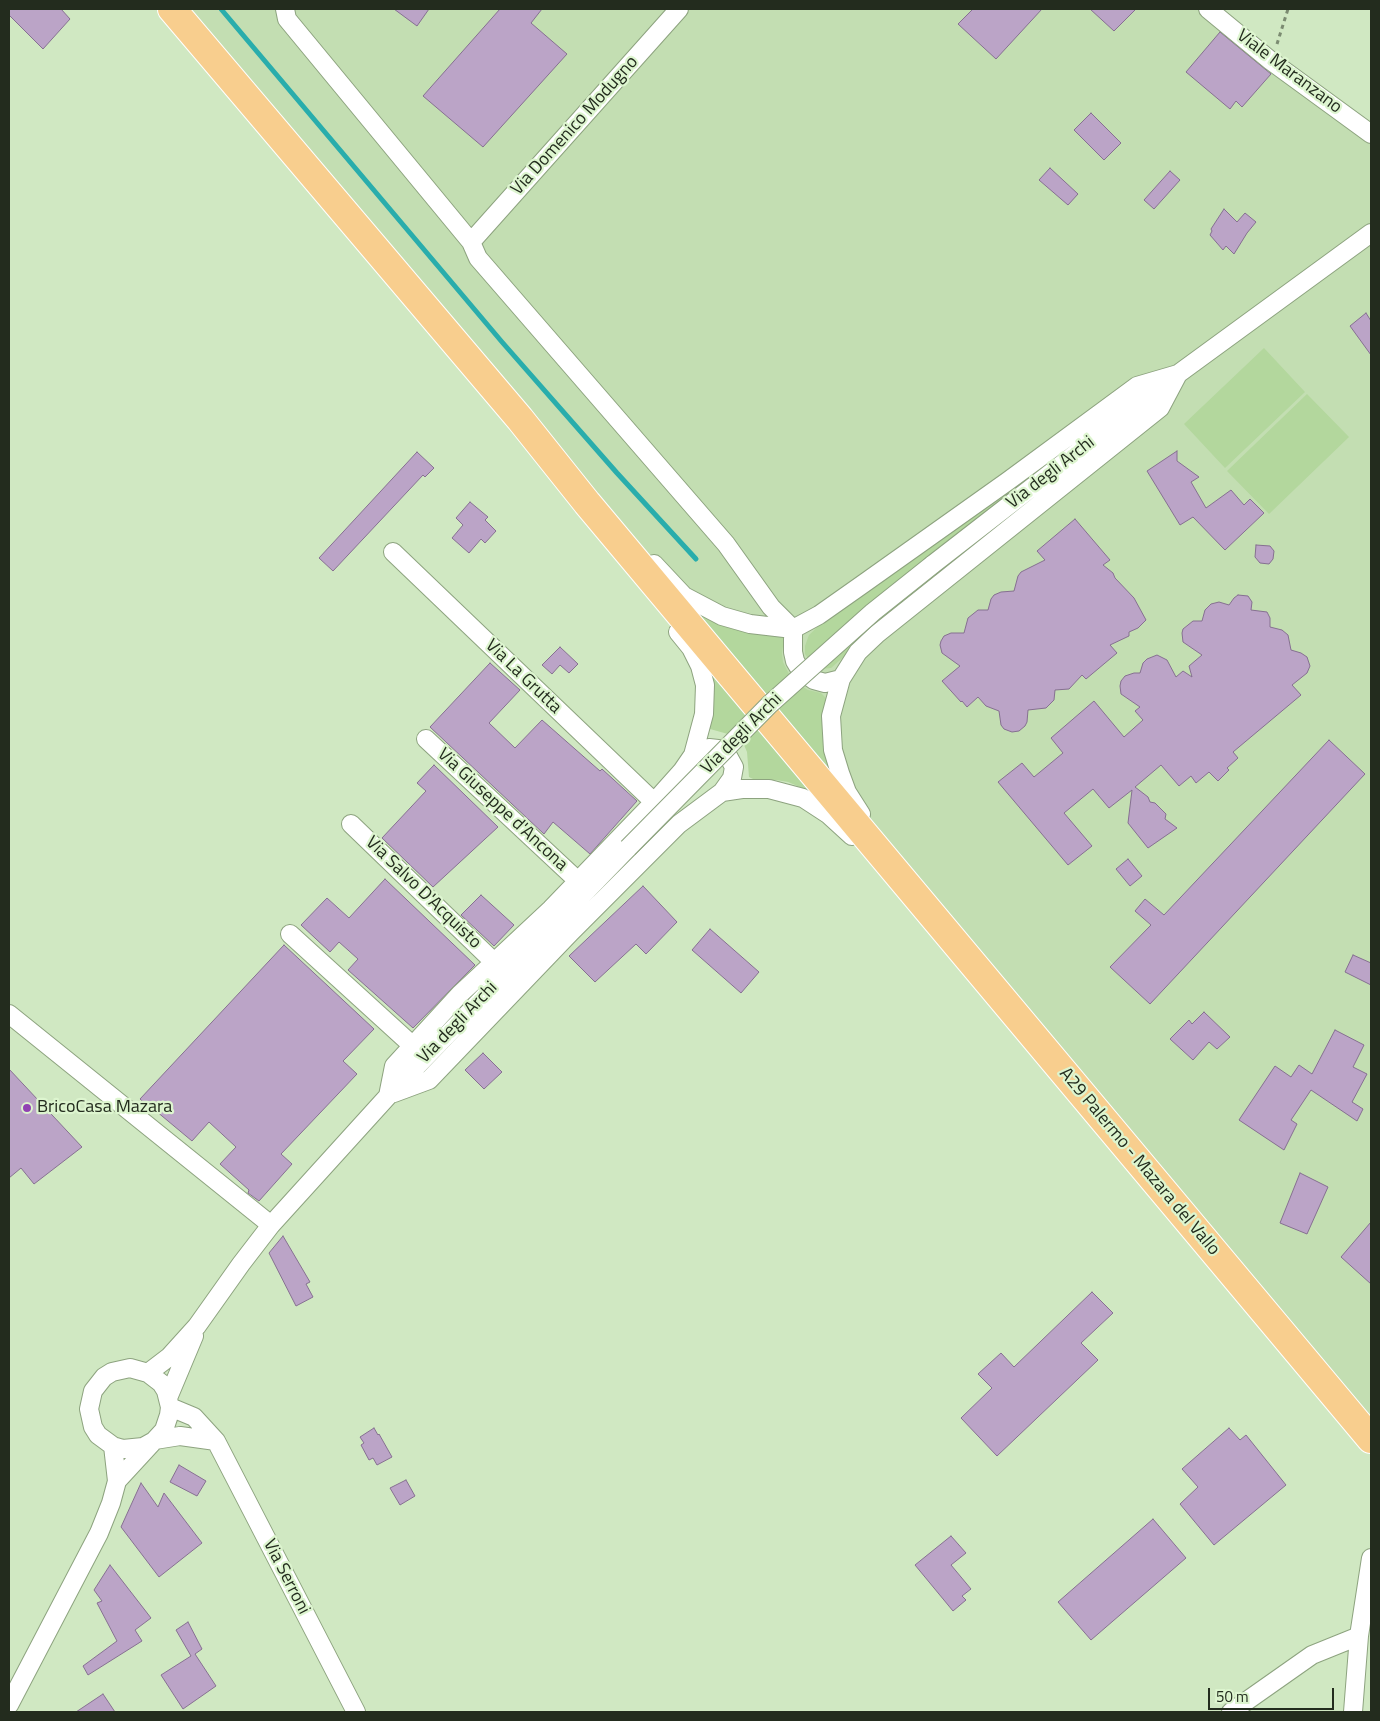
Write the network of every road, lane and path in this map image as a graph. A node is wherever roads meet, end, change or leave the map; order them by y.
1 (172, 9) edge
2 (285, 9) edge
3 (679, 9) edge
4 (1208, 9) edge
5 (1288, 9) edge
6 (1272, 61) junction
7 (1371, 134) edge
8 (1371, 233) edge
9 (471, 242) junction
10 (1178, 374) junction
11 (587, 503) junction
12 (392, 552) dead end
13 (793, 628) junction
14 (840, 678) junction
15 (426, 739) dead end
16 (693, 755) junction
17 (722, 792) junction
18 (654, 802) junction
19 (351, 824) dead end
20 (578, 881) junction
21 (906, 885) junction
22 (290, 934) dead end
23 (494, 962) junction
24 (9, 1014) edge
25 (412, 1046) junction
26 (388, 1096) junction
27 (271, 1225) junction
28 (198, 1326) junction
29 (148, 1373) junction
30 (169, 1402) junction
31 (1371, 1439) edge
32 (154, 1441) junction
33 (216, 1441) junction
34 (113, 1446) junction
35 (117, 1482) junction
36 (1371, 1558) edge
37 (1359, 1636) junction
38 (9, 1705) edge
39 (356, 1712) edge
40 (1231, 1712) edge
41 (1353, 1712) edge

1 - 11 main road, A29 Palermo - Mazara del Vallo
2 - 9 street
3 - 9 street, Via Domenico Modugno
4 - 6 street, Viale Maranzano
5 - 6 path
6 - 7 street, Viale Maranzano
8 - 10 street, Via degli Archi
9 - 13 street
10 - 13 street
10 - 14 street
10 - 26 street, Via degli Archi, bridge
11 - 13 street
11 - 16 street
11 - 21 main road, A29 Palermo - Mazara del Vallo
12 - 18 street, Via La Grutta
13 - 14 street
14 - 21 street
15 - 20 street, Via Giuseppe d'Ancona
16 - 17 street
16 - 18 street
17 - 21 street
17 - 26 street
18 - 20 street
19 - 23 street, Via Salvo D'Acquisto
20 - 23 street
21 - 31 main road, A29 Palermo - Mazara del Vallo
22 - 25 street
23 - 25 street
24 - 27 street
25 - 26 street
26 - 27 street, Via degli Archi
27 - 28 street, Via degli Archi
28 - 29 street, Via degli Archi
28 - 30 street, Via degli Archi
29 - 30 street
29 - 34 street
30 - 32 street
30 - 33 street, Via Serroni
32 - 33 street
32 - 34 street
32 - 35 street
33 - 39 street, Via Serroni
34 - 35 street
35 - 38 street
36 - 37 street
37 - 40 street
37 - 41 street

